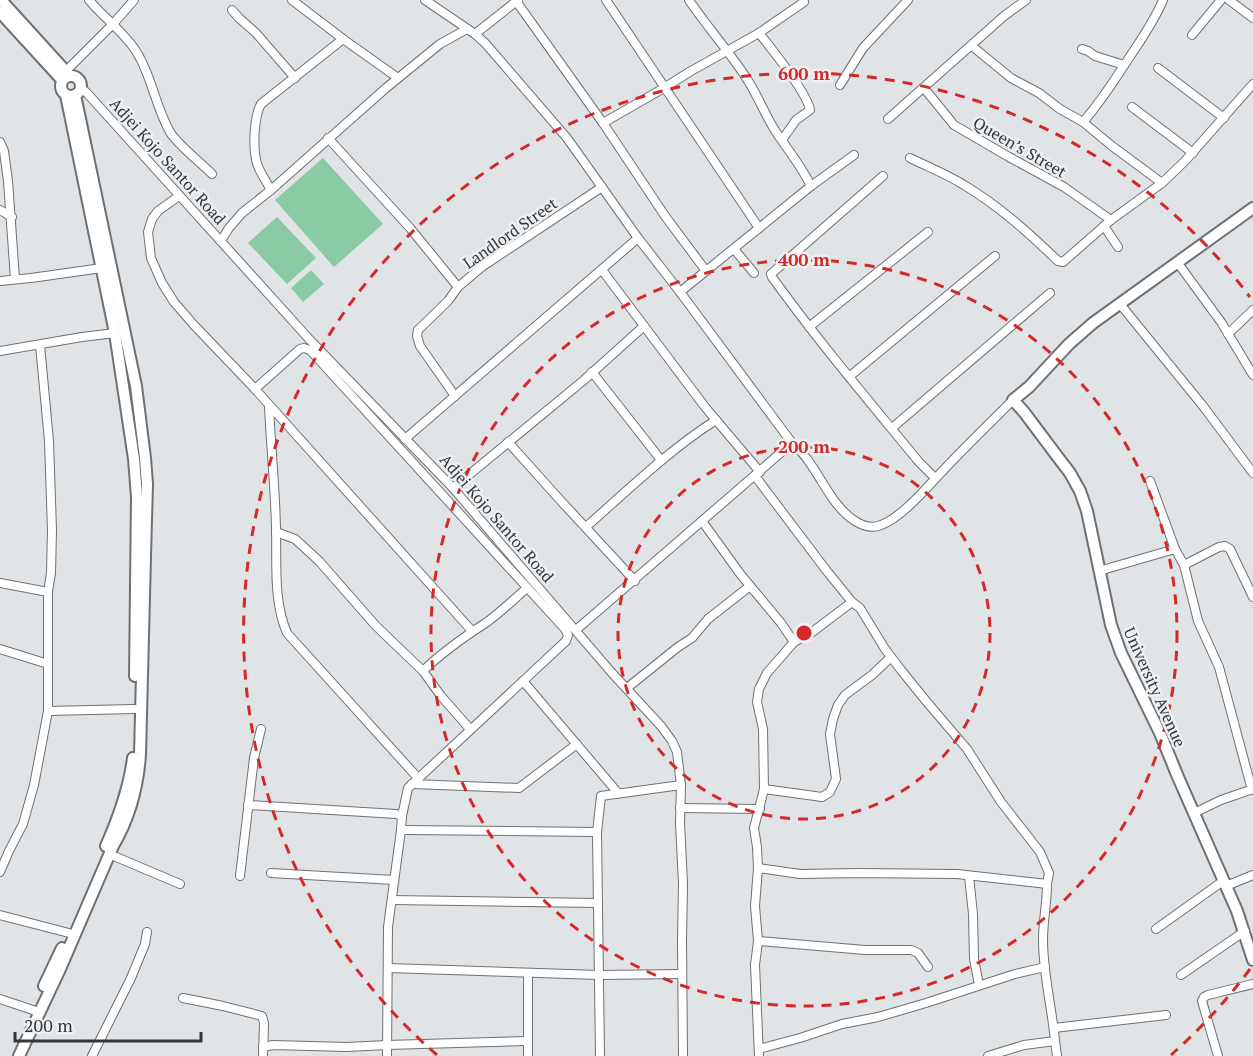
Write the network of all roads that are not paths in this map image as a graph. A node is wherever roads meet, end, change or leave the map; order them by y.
1 (1, 0) edge
2 (89, 0) edge
3 (134, 0) edge
4 (292, 0) edge
5 (425, 0) edge
6 (517, 0) edge
7 (606, 0) edge
8 (689, 0) edge
9 (908, 0) edge
10 (1026, 0) edge
11 (1163, 0) edge
12 (1221, 0) edge
13 (1229, 0) edge
14 (804, 2) dead end
15 (438, 3) edge
16 (232, 10) dead end
17 (0, 12) edge
18 (1253, 18) edge
19 (113, 24) junction
20 (467, 29) junction
21 (759, 33) junction
22 (475, 34) junction
23 (1192, 35) dead end
24 (343, 39) junction
25 (972, 46) junction
26 (1082, 49) dead end
27 (726, 51) junction
28 (1125, 65) junction
29 (1158, 68) dead end
30 (66, 76) junction
31 (295, 78) junction
32 (398, 78) junction
33 (1253, 84) edge
34 (840, 85) dead end
35 (664, 88) junction
36 (924, 88) junction
37 (74, 93) junction
38 (1132, 107) dead end
39 (1224, 118) junction
40 (888, 119) dead end
41 (1083, 122) junction
42 (603, 123) junction
43 (328, 138) junction
44 (782, 140) junction
45 (0, 142) edge
46 (1193, 153) junction
47 (854, 154) dead end
48 (910, 158) dead end
49 (212, 174) dead end
50 (883, 176) dead end
51 (1162, 183) junction
52 (811, 186) junction
53 (602, 187) junction
54 (271, 190) junction
55 (179, 195) junction
56 (1253, 208) edge
57 (0, 210) edge
58 (12, 217) junction
59 (1111, 220) junction
60 (1104, 226) junction
61 (759, 228) junction
62 (928, 232) dead end
63 (638, 238) junction
64 (221, 241) junction
65 (1118, 247) dead end
66 (734, 249) junction
67 (994, 256) dead end
68 (1177, 261) junction
69 (102, 268) junction
70 (602, 270) junction
71 (706, 271) junction
72 (754, 273) dead end
73 (15, 279) junction
74 (0, 281) edge
75 (458, 287) junction
76 (680, 292) junction
77 (1050, 293) dead end
78 (1119, 304) junction
79 (1253, 310) edge
80 (644, 326) junction
81 (809, 327) junction
82 (115, 333) junction
83 (1228, 334) junction
84 (39, 345) junction
85 (0, 351) edge
86 (592, 372) junction
87 (1253, 375) edge
88 (850, 376) junction
89 (255, 389) junction
90 (456, 396) junction
91 (1013, 399) junction
92 (269, 407) junction
93 (716, 420) junction
94 (892, 428) junction
95 (405, 439) junction
96 (508, 442) junction
97 (792, 443) junction
98 (661, 460) junction
99 (1253, 473) edge
100 (758, 474) junction
101 (935, 478) junction
102 (1150, 481) dead end
103 (453, 488) junction
104 (702, 521) junction
105 (586, 527) junction
106 (276, 532) junction
107 (1175, 549) junction
108 (1184, 565) junction
109 (1099, 571) junction
110 (635, 580) junction
111 (0, 583) edge
112 (750, 586) junction
113 (527, 588) junction
114 (48, 592) junction
115 (1253, 597) edge
116 (852, 602) junction
117 (576, 630) junction
118 (472, 631) junction
119 (795, 642) junction
120 (0, 649) edge
121 (891, 657) junction
122 (48, 664) junction
123 (423, 671) junction
124 (523, 681) junction
125 (627, 688) junction
126 (134, 709) junction
127 (48, 711) junction
128 (261, 729) dead end
129 (470, 729) junction
130 (577, 744) junction
131 (415, 781) junction
132 (681, 785) junction
133 (764, 789) junction
134 (1252, 790) edge
135 (618, 793) junction
136 (248, 806) junction
137 (680, 808) junction
138 (760, 809) junction
139 (1194, 813) junction
140 (402, 816) junction
141 (401, 830) junction
142 (597, 832) junction
143 (109, 854) junction
144 (758, 868) junction
145 (0, 873) edge
146 (271, 873) dead end
147 (1253, 875) edge
148 (240, 876) dead end
149 (969, 876) junction
150 (394, 880) junction
151 (180, 884) dead end
152 (1047, 884) junction
153 (1224, 884) junction
154 (392, 900) junction
155 (598, 903) junction
156 (0, 915) edge
157 (1156, 929) dead end
158 (1245, 931) junction
159 (147, 932) dead end
160 (69, 933) junction
161 (758, 941) junction
162 (1253, 960) edge
163 (928, 967) dead end
164 (1045, 967) junction
165 (388, 968) junction
166 (528, 973) junction
167 (682, 974) junction
168 (599, 975) junction
169 (1181, 975) dead end
170 (1253, 984) edge
171 (979, 985) junction
172 (183, 998) dead end
173 (0, 999) edge
174 (36, 1011) junction
175 (1166, 1014) dead end
176 (1054, 1028) junction
177 (527, 1041) junction
178 (1055, 1041) junction
179 (387, 1045) junction
180 (263, 1052) edge
181 (759, 1053) edge
182 (11, 1056) edge
183 (19, 1056) edge
184 (92, 1056) edge
185 (387, 1056) edge
186 (528, 1056) edge
187 (600, 1056) edge
188 (683, 1056) edge
189 (988, 1056) edge
190 (1057, 1056) edge
191 (1218, 1056) edge

1 - 30 street
2 - 19 street
3 - 19 street
4 - 24 street
5 - 15 street
6 - 22 street
6 - 42 street
7 - 35 street
8 - 27 street
9 - 34 street
10 - 25 street
11 - 28 street
12 - 23 street
13 - 18 street
14 - 21 street
15 - 20 street
16 - 31 street
17 - 30 street
19 - 30 street
19 - 49 street
20 - 22 street
20 - 32 street
21 - 27 street
21 - 44 street
22 - 53 street
24 - 31 street
24 - 32 street
25 - 36 street
25 - 41 street
26 - 28 street
27 - 35 street
27 - 44 street
28 - 41 street
29 - 39 street
30 - 37 street
30 - 37 street
31 - 54 street
32 - 43 street
33 - 39 street
35 - 42 street
35 - 61 street
36 - 40 street
36 - 59 street, Queen’s Street
37 - 55 street, Adjei Kojo Santor Road
37 - 69 street
37 - 143 street
38 - 46 street
39 - 46 street
41 - 51 street
42 - 71 street
43 - 54 street
43 - 75 street
44 - 52 street
45 - 58 street
46 - 51 street
47 - 52 street
48 - 60 street
50 - 81 street
51 - 59 street
52 - 61 street
53 - 63 street
53 - 75 street, Landlord Street
54 - 64 street
55 - 64 street, Adjei Kojo Santor Road
55 - 89 street
56 - 68 street
57 - 58 street
58 - 73 street
59 - 60 street
60 - 65 street
61 - 66 street
62 - 81 street
63 - 70 street
63 - 76 street
64 - 95 street, Adjei Kojo Santor Road
66 - 71 street
66 - 72 street
67 - 88 street
68 - 78 street
68 - 83 street
69 - 73 street
69 - 82 street
70 - 80 street
70 - 90 street
71 - 76 street
73 - 74 street
75 - 90 street, Landlord Street
76 - 97 street
77 - 94 street
78 - 91 street
78 - 99 street
79 - 83 street
80 - 86 street
80 - 93 street
81 - 88 street
82 - 84 street
82 - 126 street
83 - 87 street
84 - 85 street
84 - 114 street
86 - 96 street
86 - 98 street
88 - 94 street
89 - 92 street
89 - 113 street
90 - 95 street
91 - 101 street
91 - 109 street, University Avenue
92 - 106 street
92 - 118 street
93 - 98 street
93 - 100 street
94 - 101 street
95 - 103 street, Adjei Kojo Santor Road
96 - 103 street
96 - 105 street
97 - 100 street
97 - 101 street
98 - 105 street
100 - 104 street
100 - 116 street
102 - 107 street
103 - 117 street, Adjei Kojo Santor Road
104 - 110 street
104 - 112 street
105 - 110 street
106 - 123 street
106 - 131 street
107 - 108 street
107 - 109 street
108 - 115 street
108 - 134 street
109 - 139 street, University Avenue
110 - 117 street
111 - 114 street
112 - 119 street
112 - 125 street
113 - 118 street
113 - 124 street
114 - 122 street
116 - 119 street
116 - 121 street
117 - 125 street, Adjei Kojo Santor Road
118 - 123 street
119 - 133 street
120 - 122 street
121 - 133 street
121 - 152 street
122 - 127 street
123 - 129 street
124 - 129 street
124 - 130 street
125 - 132 street, Adjei Kojo Santor Road
126 - 127 street
126 - 160 street
127 - 145 street
128 - 136 street
129 - 131 street
130 - 131 street
130 - 135 street
131 - 140 street
132 - 135 street
132 - 137 street, Adjei Kojo Santor Road
133 - 138 street
134 - 139 street
135 - 142 street
136 - 140 street
136 - 148 street
137 - 138 street
137 - 167 street, Adjei Kojo Santor Road
138 - 144 street
139 - 153 street, University Avenue
140 - 141 street
141 - 142 street
141 - 150 street
142 - 155 street
143 - 151 street
143 - 174 street
144 - 149 street
144 - 161 street
146 - 150 street
147 - 153 street
149 - 152 street
149 - 171 street
150 - 154 street
152 - 164 street
153 - 157 street
153 - 158 street, University Avenue
154 - 155 street
154 - 165 street
155 - 168 street
156 - 160 street
158 - 162 street, University Avenue
158 - 169 street
159 - 184 street
160 - 174 street
161 - 163 street
161 - 181 street
164 - 171 street
164 - 176 street
165 - 166 street
165 - 179 street
166 - 168 street
166 - 177 street
167 - 168 street
167 - 188 street, Adjei Kojo Santor Road
168 - 187 street
170 - 191 street
171 - 181 street
172 - 180 street
173 - 174 street
174 - 182 street
174 - 183 street
175 - 176 street
176 - 178 street
177 - 179 street
177 - 186 street
178 - 189 street
178 - 190 street
179 - 180 street
179 - 185 street

